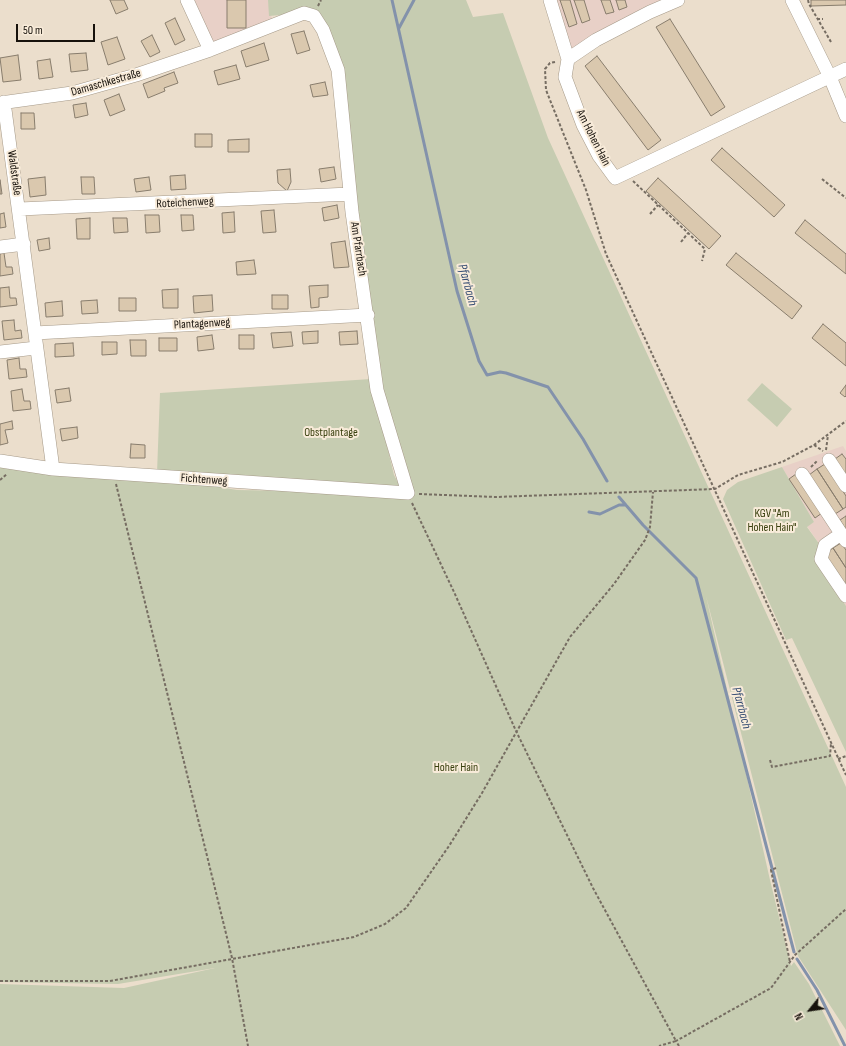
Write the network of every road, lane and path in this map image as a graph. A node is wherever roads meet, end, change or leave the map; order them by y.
1 (187, 0) edge
2 (550, 0) edge
3 (678, 0) edge
4 (792, 0) edge
5 (808, 0) edge
6 (304, 13) joint
7 (823, 19) dead end
8 (817, 20) junction
9 (831, 42) dead end
10 (210, 50) junction
11 (568, 59) junction
12 (846, 69) edge
13 (830, 77) junction
14 (2, 102) edge
15 (846, 116) edge
16 (625, 173) junction
17 (822, 179) dead end
18 (350, 194) junction
19 (846, 198) edge
20 (658, 205) junction
21 (20, 209) junction
22 (650, 214) dead end
23 (688, 233) junction
24 (681, 242) dead end
25 (24, 244) junction
26 (0, 247) edge
27 (702, 261) dead end
28 (368, 315) junction
29 (35, 333) junction
30 (36, 348) junction
31 (0, 352) edge
32 (846, 421) edge
33 (829, 460) dead end
34 (0, 461) edge
35 (53, 469) junction
36 (113, 472) junction
37 (802, 474) dead end
38 (846, 486) edge
39 (715, 489) junction
40 (653, 492) junction
41 (408, 493) junction
42 (843, 538) edge
43 (846, 596) edge
44 (516, 731) junction
45 (831, 743) junction
46 (846, 756) edge
47 (838, 759) junction
48 (770, 760) dead end
49 (846, 775) edge
50 (776, 868) dead end
51 (846, 909) edge
52 (232, 958) junction
53 (790, 962) junction
54 (0, 981) edge
55 (676, 1041) junction
56 (248, 1046) edge
57 (659, 1046) edge
58 (679, 1046) edge

1 - 10 street
2 - 11 street
3 - 11 street
4 - 13 street
5 - 8 path
6 - 10 street, Damaschkestraße
6 - 18 street, Am Pfarrbach
7 - 8 path
8 - 9 path
10 - 14 street, Damaschkestraße
11 - 16 street, Am Hohen Hain
11 - 39 path
12 - 13 street, Am Hohen Hain
13 - 15 street
13 - 16 street, Am Hohen Hain
14 - 21 street, Waldstraße
16 - 20 path
17 - 19 path
18 - 21 street, Roteichenweg
18 - 28 street, Am Pfarrbach
20 - 22 path
20 - 23 path
21 - 25 street, Waldstraße
23 - 24 path
23 - 27 path
25 - 26 street
25 - 29 street, Waldstraße
28 - 29 street, Plantagenweg
28 - 41 street, Am Pfarrbach
29 - 30 street, Waldstraße
30 - 31 street
30 - 35 street, Waldstraße
32 - 39 path
33 - 38 street
34 - 35 street, Fichtenweg
35 - 36 street, Fichtenweg
36 - 41 street, Fichtenweg
36 - 52 path
37 - 42 street
39 - 40 path
39 - 45 path
40 - 41 path
40 - 44 path
41 - 44 path
42 - 43 street
44 - 52 path
44 - 55 path
45 - 47 path
45 - 48 path
46 - 47 path
47 - 49 path
50 - 53 path
51 - 53 path
52 - 54 path
52 - 56 path
53 - 55 path
55 - 57 path
55 - 58 path

